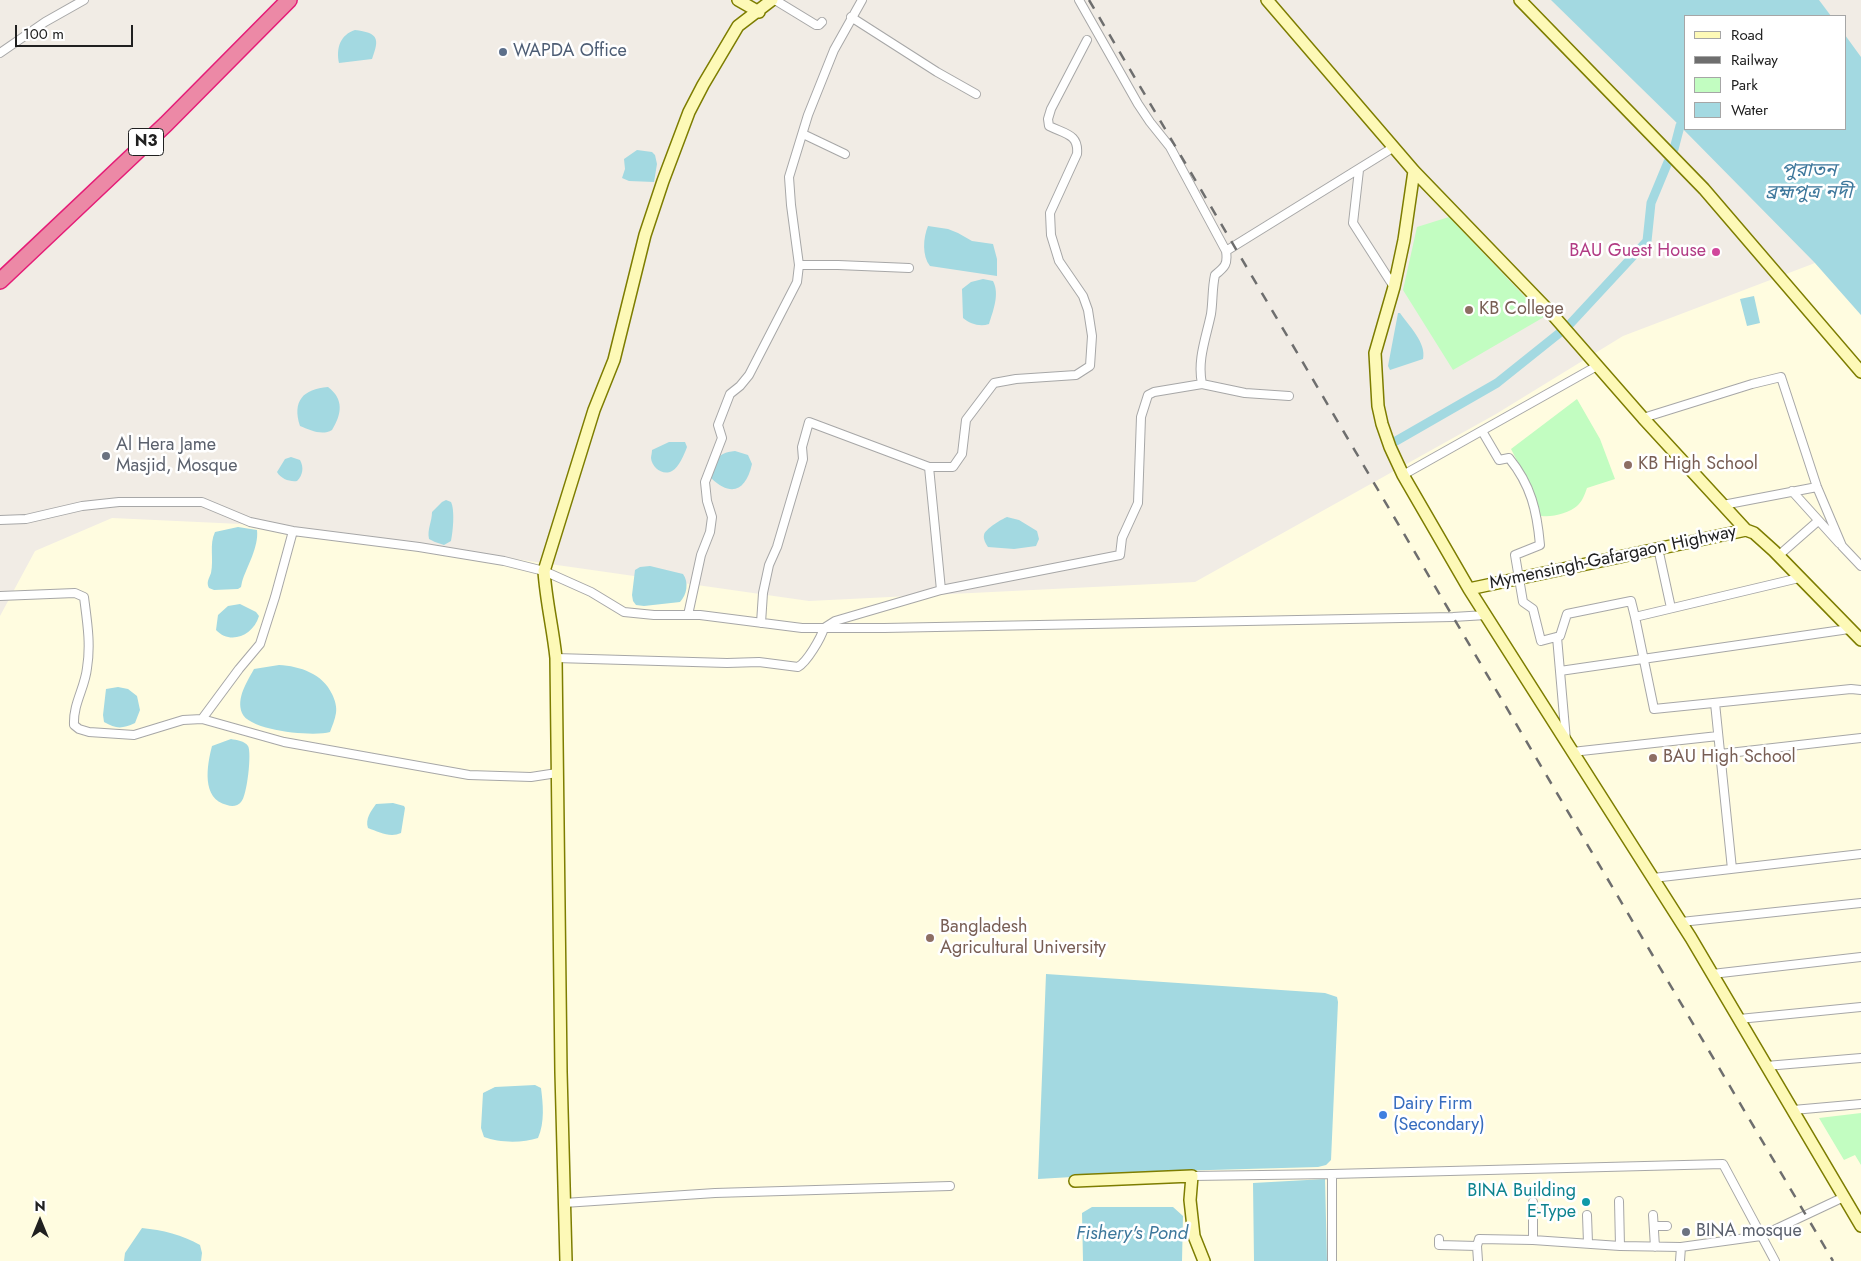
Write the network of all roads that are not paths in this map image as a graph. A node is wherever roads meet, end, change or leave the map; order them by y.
1 (84, 0) edge
2 (290, 0) edge
3 (738, 0) edge
4 (774, 0) edge
5 (862, 0) edge
6 (1079, 0) edge
7 (1267, 0) edge
8 (1520, 0) edge
9 (759, 12) junction
10 (852, 17) junction
11 (822, 22) dead end
12 (1087, 40) dead end
13 (0, 53) edge
14 (976, 94) dead end
15 (804, 134) junction
16 (1394, 147) junction
17 (845, 154) dead end
18 (1359, 170) junction
19 (1414, 171) junction
20 (1226, 251) junction
21 (799, 266) junction
22 (909, 268) dead end
23 (0, 281) edge
24 (1394, 287) junction
25 (1597, 366) junction
26 (1861, 372) edge
27 (1202, 384) junction
28 (1289, 396) dead end
29 (1643, 418) junction
30 (1482, 431) junction
31 (929, 467) junction
32 (1403, 474) junction
33 (1817, 487) junction
34 (1792, 491) junction
35 (1723, 505) junction
36 (0, 520) edge
37 (1818, 522) junction
38 (1746, 530) junction
39 (293, 531) junction
40 (1842, 546) junction
41 (1658, 548) junction
42 (1778, 556) junction
43 (1861, 566) edge
44 (544, 571) junction
45 (1520, 578) junction
46 (1799, 578) junction
47 (1469, 589) junction
48 (941, 590) junction
49 (0, 596) edge
50 (1671, 608) junction
51 (688, 615) junction
52 (1486, 615) junction
53 (1635, 617) junction
54 (761, 623) junction
55 (824, 628) junction
56 (1849, 629) junction
57 (1557, 637) junction
58 (1861, 640) edge
59 (556, 658) junction
60 (1644, 660) junction
61 (1560, 671) junction
62 (1861, 690) edge
63 (1715, 703) junction
64 (202, 719) junction
65 (1718, 736) junction
66 (1861, 738) edge
67 (1570, 747) junction
68 (1720, 754) junction
69 (557, 773) junction
70 (1861, 854) edge
71 (1732, 869) junction
72 (1653, 878) junction
73 (1861, 903) edge
74 (1681, 922) junction
75 (1861, 957) edge
76 (1712, 974) junction
77 (1861, 1007) edge
78 (1739, 1019) junction
79 (1861, 1058) edge
80 (1766, 1066) junction
81 (1861, 1104) edge
82 (1793, 1110) junction
83 (1332, 1174) junction
84 (1192, 1176) junction
85 (1075, 1181) dead end
86 (950, 1186) dead end
87 (1844, 1197) junction
88 (1619, 1201) dead end
89 (1533, 1202) dead end
90 (564, 1203) junction
91 (1587, 1215) dead end
92 (1653, 1215) dead end
93 (1654, 1226) junction
94 (1668, 1226) dead end
95 (1861, 1226) edge
96 (1761, 1236) junction
97 (1439, 1239) dead end
98 (1533, 1240) junction
99 (1588, 1243) junction
100 (1476, 1246) junction
101 (1620, 1246) junction
102 (1654, 1247) junction
103 (1681, 1247) junction
104 (566, 1261) edge
105 (1204, 1261) edge
106 (1332, 1261) edge
107 (1478, 1261) edge
108 (1680, 1261) edge
109 (1775, 1261) edge

1 - 13 street
2 - 23 highway, N3
3 - 9 street
4 - 9 street
4 - 11 street
5 - 10 street
6 - 20 street
7 - 16 street
8 - 26 street
9 - 44 street
10 - 14 street
10 - 15 street
12 - 31 street
15 - 17 street
15 - 21 street
16 - 18 street
16 - 19 street
18 - 20 street
18 - 24 street
19 - 24 street
19 - 25 street
20 - 27 street
21 - 22 street
21 - 51 street
24 - 32 street
25 - 29 street
25 - 30 street
27 - 28 street
27 - 48 street
29 - 33 street
29 - 35 street
30 - 32 street
30 - 45 street
31 - 48 street
31 - 54 street
32 - 47 street
33 - 34 street
33 - 40 street
34 - 35 street
34 - 37 street
35 - 38 street
36 - 39 street
37 - 40 street
37 - 42 street
38 - 41 street, Mymensingh-Gafargaon Highway
38 - 42 street, Mymensingh-Gafargaon Highway
39 - 44 street
39 - 64 street
40 - 43 street
41 - 45 street, Mymensingh-Gafargaon Highway
41 - 50 street
42 - 46 street, Mymensingh-Gafargaon Highway
44 - 51 street
44 - 59 street
45 - 47 street, Mymensingh-Gafargaon Highway
45 - 57 street
46 - 50 street
46 - 56 street, Mymensingh-Gafargaon Highway
47 - 52 street
48 - 55 street
49 - 64 street
50 - 53 street
51 - 54 street
52 - 55 street
52 - 67 street
53 - 57 street
53 - 60 street
54 - 55 street
55 - 59 street
56 - 58 street, Mymensingh-Gafargaon Highway
56 - 60 street
57 - 61 street
59 - 69 street
60 - 61 street
60 - 63 street
61 - 67 street
62 - 63 street
63 - 65 street
64 - 69 street
65 - 67 street
65 - 68 street
66 - 68 street
67 - 72 street
68 - 71 street
69 - 90 street
70 - 71 street
71 - 72 street
72 - 74 street
73 - 74 street
74 - 76 street
75 - 76 street
76 - 78 street
77 - 78 street
78 - 80 street
79 - 80 street
80 - 82 street
81 - 82 street
82 - 87 street
83 - 84 street
83 - 96 street
83 - 106 street
84 - 85 street
84 - 105 street
86 - 90 street
87 - 95 street
87 - 96 street
88 - 101 street
89 - 98 street
90 - 104 street
91 - 99 street
92 - 93 street
93 - 94 street
93 - 102 street
96 - 103 street
96 - 109 street
97 - 100 street
98 - 99 street
98 - 100 street
99 - 101 street
100 - 107 street
101 - 102 street
102 - 103 street
103 - 108 street

